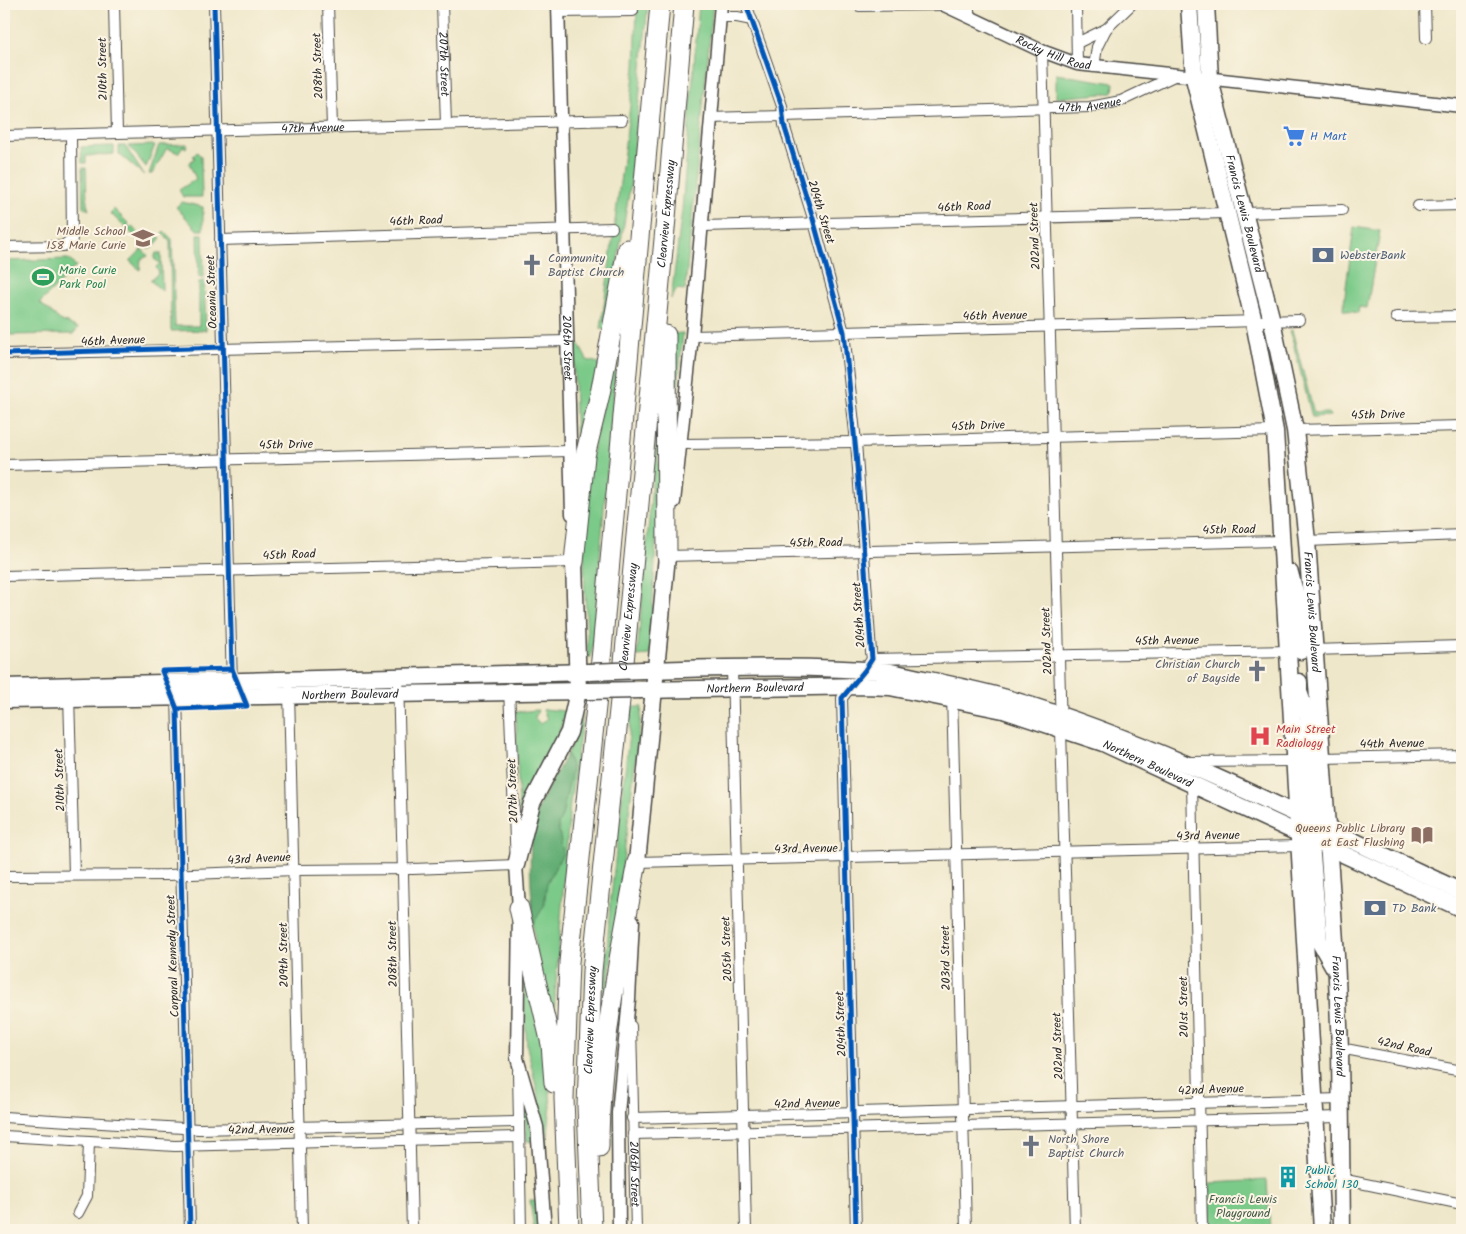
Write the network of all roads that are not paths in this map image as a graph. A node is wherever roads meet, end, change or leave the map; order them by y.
1 (114, 4) edge
2 (214, 4) edge
3 (328, 4) edge
4 (442, 4) edge
5 (660, 4) edge
6 (684, 4) edge
7 (721, 4) edge
8 (746, 4) edge
9 (944, 4) edge
10 (1076, 4) edge
11 (1132, 4) edge
12 (1189, 4) edge
13 (1206, 4) edge
14 (1425, 4) edge
15 (859, 5) edge
16 (558, 8) edge
17 (969, 10) edge
18 (633, 11) dead end
19 (720, 17) junction
20 (752, 20) junction
21 (1106, 29) junction
22 (1426, 38) dead end
23 (1077, 43) junction
24 (1042, 51) junction
25 (1077, 64) junction
26 (1094, 67) junction
27 (1174, 76) junction
28 (1202, 79) junction
29 (1462, 106) edge
30 (1044, 109) junction
31 (649, 115) junction
32 (782, 115) junction
33 (710, 118) junction
34 (622, 120) dead end
35 (560, 121) junction
36 (446, 124) junction
37 (332, 127) junction
38 (217, 130) junction
39 (117, 133) junction
40 (4, 136) edge
41 (71, 136) junction
42 (1462, 205) edge
43 (1418, 206) dead end
44 (1342, 210) dead end
45 (1227, 213) junction
46 (1244, 213) junction
47 (1047, 217) junction
48 (666, 218) junction
49 (815, 224) junction
50 (702, 226) junction
51 (612, 228) dead end
52 (563, 230) junction
53 (220, 240) junction
54 (4, 247) edge
55 (1462, 316) edge
56 (1396, 317) dead end
57 (1299, 320) dead end
58 (1272, 321) junction
59 (1254, 322) junction
60 (1050, 327) junction
61 (844, 332) junction
62 (692, 336) junction
63 (567, 341) junction
64 (223, 347) junction
65 (4, 354) edge
66 (1462, 426) edge
67 (1295, 430) junction
68 (1275, 431) junction
69 (1053, 436) junction
70 (856, 442) junction
71 (681, 444) junction
72 (569, 451) junction
73 (226, 459) junction
74 (4, 465) edge
75 (1462, 536) edge
76 (1307, 540) junction
77 (1281, 542) junction
78 (1056, 546) junction
79 (865, 551) junction
80 (667, 556) junction
81 (574, 562) junction
82 (229, 570) junction
83 (4, 576) edge
84 (1462, 646) edge
85 (1300, 651) junction
86 (1060, 656) junction
87 (868, 665) junction
88 (732, 668) junction
89 (583, 672) junction
90 (509, 674) junction
91 (398, 677) junction
92 (650, 680) junction
93 (891, 680) junction
94 (852, 686) junction
95 (4, 687) edge
96 (288, 688) junction
97 (733, 688) junction
98 (232, 689) junction
99 (177, 690) junction
100 (583, 691) junction
101 (69, 692) junction
102 (510, 692) junction
103 (952, 693) junction
104 (399, 694) junction
105 (4, 700) edge
106 (1293, 719) junction
107 (1062, 723) junction
108 (1462, 755) edge
109 (1322, 758) junction
110 (1294, 761) junction
111 (1180, 762) junction
112 (1192, 784) junction
113 (1311, 833) junction
114 (1192, 849) junction
115 (1066, 852) junction
116 (956, 855) junction
117 (846, 858) junction
118 (737, 860) junction
119 (637, 862) junction
120 (516, 865) junction
121 (404, 869) junction
122 (294, 870) junction
123 (74, 874) junction
124 (181, 874) junction
125 (4, 876) edge
126 (1462, 892) edge
127 (519, 908) junction
128 (1462, 909) edge
129 (629, 999) junction
130 (1340, 1048) junction
131 (517, 1058) junction
132 (1462, 1071) edge
133 (1315, 1099) junction
134 (1341, 1099) junction
135 (1198, 1102) junction
136 (1072, 1107) junction
137 (963, 1110) junction
138 (854, 1113) junction
139 (744, 1115) junction
140 (4, 1117) edge
141 (1341, 1117) junction
142 (632, 1118) junction
143 (1316, 1118) junction
144 (1199, 1120) junction
145 (518, 1122) junction
146 (1073, 1123) junction
147 (409, 1124) junction
148 (963, 1126) junction
149 (300, 1127) junction
150 (854, 1128) junction
151 (188, 1129) junction
152 (745, 1132) junction
153 (633, 1134) junction
154 (4, 1136) edge
155 (518, 1137) junction
156 (410, 1139) junction
157 (89, 1142) junction
158 (300, 1142) junction
159 (188, 1146) junction
160 (1341, 1179) junction
161 (1462, 1204) edge
162 (78, 1213) dead end
163 (190, 1230) edge
164 (302, 1230) edge
165 (412, 1230) edge
166 (521, 1230) edge
167 (545, 1230) edge
168 (568, 1230) edge
169 (592, 1230) edge
170 (600, 1230) edge
171 (619, 1230) edge
172 (636, 1230) edge
173 (746, 1230) edge
174 (856, 1230) edge
175 (966, 1230) edge
176 (1075, 1230) edge
177 (1202, 1230) edge
178 (1322, 1230) edge
179 (1342, 1230) edge

1 - 39 street, 210th Street
2 - 38 street, Oceania Street
3 - 37 street, 208th Street
4 - 36 street, 207th Street
5 - 31 highway, Clearview Expressway
6 - 48 highway, Clearview Expressway
7 - 19 street
8 - 20 street, 204th Street
9 - 15 street
9 - 17 street, Rocky Hill Road
10 - 23 street
11 - 21 street
12 - 28 main road, Francis Lewis Boulevard
13 - 28 main road, Francis Lewis Boulevard
14 - 22 street
16 - 18 street
16 - 35 street, 206th Street
17 - 24 street, Rocky Hill Road
19 - 20 street
19 - 33 street
20 - 32 street, 204th Street
21 - 23 street
21 - 26 street
23 - 25 street
24 - 25 street, Rocky Hill Road
24 - 30 street, 202nd Street
25 - 26 street, Rocky Hill Road
26 - 27 street, Rocky Hill Road
27 - 28 street
27 - 30 street, 47th Avenue
28 - 29 street
28 - 45 main road, Francis Lewis Boulevard
28 - 46 main road, Francis Lewis Boulevard
30 - 32 street, 47th Avenue
30 - 47 street, 202nd Street
31 - 81 highway
31 - 168 highway, Clearview Expressway
32 - 33 street, 47th Avenue
32 - 49 street, 204th Street
33 - 50 street
34 - 35 street, 47th Avenue
35 - 36 street, 47th Avenue
35 - 52 street, 206th Street
36 - 37 street, 47th Avenue
37 - 38 street, 47th Avenue
38 - 39 street, 47th Avenue
38 - 53 street, Oceania Street
39 - 41 street, 47th Avenue
40 - 41 street, 47th Avenue
41 - 54 street
42 - 43 street
44 - 46 street
45 - 47 street, 46th Road
45 - 59 main road, Francis Lewis Boulevard
46 - 58 main road, Francis Lewis Boulevard
47 - 49 street, 46th Road
47 - 60 street, 202nd Street
48 - 80 highway
48 - 169 highway, Clearview Expressway
49 - 50 street, 46th Road
49 - 61 street, 204th Street
50 - 62 street
51 - 52 street, 46th Road
52 - 53 street, 46th Road
52 - 63 street, 206th Street
53 - 64 street, Oceania Street
55 - 56 street
57 - 58 street, 46th Avenue
58 - 59 street, 46th Avenue
58 - 67 main road, Francis Lewis Boulevard
59 - 60 street, 46th Avenue
59 - 68 main road, Francis Lewis Boulevard
60 - 61 street, 46th Avenue
60 - 69 street, 202nd Street
61 - 62 street, 46th Avenue
61 - 70 street, 204th Street
62 - 71 street
63 - 64 street, 46th Avenue
63 - 72 street, 206th Street
64 - 65 street, 46th Avenue
64 - 73 street, Oceania Street
66 - 67 street, 45th Drive
67 - 76 main road, Francis Lewis Boulevard
68 - 69 street, 45th Drive
68 - 77 main road, Francis Lewis Boulevard
69 - 70 street, 45th Drive
69 - 78 street, 202nd Street
70 - 71 street, 45th Drive
70 - 79 street, 204th Street
71 - 80 street
72 - 73 street, 45th Drive
72 - 81 street, 206th Street
73 - 74 street, 45th Drive
73 - 82 street, Oceania Street
75 - 76 street
76 - 85 main road, Francis Lewis Boulevard
77 - 78 street, 45th Road
77 - 85 main road, Francis Lewis Boulevard
78 - 79 street, 45th Road
78 - 86 street, 202nd Street
79 - 80 street, 45th Road
79 - 87 street, 204th Street
80 - 92 main road
81 - 82 street, 45th Road
81 - 89 main road, 206th Street
82 - 83 street, 45th Road
82 - 98 street, Oceania Street
84 - 85 street, 45th Avenue
85 - 86 street, 45th Avenue
85 - 106 main road, Francis Lewis Boulevard
85 - 109 main road, Francis Lewis Boulevard
86 - 87 street, 45th Avenue
86 - 107 street, 202nd Street
87 - 88 main road, Northern Boulevard
87 - 93 main road, Northern Boulevard
87 - 94 street, 204th Street
88 - 92 main road, Northern Boulevard
88 - 97 street, 205th Street
89 - 90 main road, Northern Boulevard
89 - 92 main road, Northern Boulevard, bridge
89 - 100 main road, 206th Street
90 - 91 main road, Northern Boulevard
90 - 102 street, 207th Street
91 - 96 main road, Northern Boulevard
91 - 104 street, 208th Street
92 - 97 main road, Northern Boulevard
92 - 100 main road, Northern Boulevard, bridge
92 - 119 main road
93 - 94 main road, Northern Boulevard
93 - 103 main road, Northern Boulevard
94 - 97 main road, Northern Boulevard
94 - 117 street, 204th Street
95 - 101 main road, Northern Boulevard
96 - 98 main road, Northern Boulevard
96 - 104 main road, Northern Boulevard
96 - 122 street, 209th Street
97 - 118 street, 205th Street
98 - 99 main road, Northern Boulevard
99 - 101 main road, Northern Boulevard
99 - 124 street, Corporal Kennedy Street
100 - 102 main road, Northern Boulevard
100 - 120 main road, 206th Street
101 - 105 main road, Northern Boulevard
101 - 123 street, 210th Street
102 - 104 main road, Northern Boulevard
102 - 120 street, 207th Street
103 - 107 main road, Northern Boulevard
103 - 107 main road, Northern Boulevard
103 - 116 street, 203rd Street
104 - 121 street, 208th Street
106 - 110 main road, Francis Lewis Boulevard
106 - 113 main road
107 - 111 main road, Northern Boulevard
107 - 112 main road, Northern Boulevard
107 - 115 street, 202nd Street
108 - 109 street, 44th Avenue
109 - 113 main road, Francis Lewis Boulevard
110 - 111 street
110 - 113 main road, Francis Lewis Boulevard
111 - 113 main road, Northern Boulevard
112 - 113 main road, Northern Boulevard
112 - 114 street, 201st Street
113 - 114 street, 43rd Avenue
113 - 126 main road, Northern Boulevard
113 - 128 main road, Northern Boulevard
113 - 130 main road, Francis Lewis Boulevard
113 - 133 main road, Francis Lewis Boulevard
114 - 115 street, 43rd Avenue
114 - 135 street, 201st Street
115 - 116 street, 43rd Avenue
115 - 136 street, 202nd Street
116 - 117 street, 43rd Avenue
116 - 137 street, 203rd Street
117 - 118 street, 43rd Avenue
117 - 138 street, 204th Street
118 - 119 street, 43rd Avenue
118 - 139 street, 205th Street
119 - 129 street
119 - 170 highway
120 - 121 street, 43rd Avenue
120 - 127 street, 207th Street
121 - 122 street, 43rd Avenue
121 - 147 street, 208th Street
122 - 124 street, 43rd Avenue
122 - 149 street, 209th Street
123 - 124 street, 43rd Avenue
123 - 125 street, 43rd Avenue
124 - 151 street, Corporal Kennedy Street
127 - 131 street
127 - 168 highway
129 - 142 street
129 - 171 street
130 - 132 street, 42nd Road
130 - 134 main road, Francis Lewis Boulevard
131 - 145 street
131 - 167 street
133 - 134 street, 42nd Avenue
133 - 135 street, 42nd Avenue
133 - 143 main road, Francis Lewis Boulevard
134 - 141 main road, Francis Lewis Boulevard
135 - 136 street, 42nd Avenue
135 - 144 street, 201st Street
136 - 137 street, 42nd Avenue
136 - 146 street, 202nd Street
137 - 138 street, 42nd Avenue
137 - 148 street, 203rd Street
138 - 139 street, 42nd Avenue
138 - 150 street, 204th Street
139 - 142 street, 42nd Avenue
139 - 152 street, 205th Street
140 - 151 street, 42nd Avenue
141 - 143 street, 42nd Avenue
141 - 160 main road, Francis Lewis Boulevard
142 - 153 street, 206th Street
143 - 144 street, 42nd Avenue
143 - 178 main road, Francis Lewis Boulevard
144 - 146 street, 42nd Avenue
144 - 177 street, 201st Street
145 - 147 street, 42nd Avenue
145 - 155 street
146 - 148 street, 42nd Avenue
146 - 176 street, 202nd Street
147 - 149 street, 42nd Avenue
147 - 156 street, 208th Street
148 - 150 street, 42nd Avenue
148 - 175 street, 203rd Street
149 - 151 street, 42nd Avenue
149 - 158 street, 209th Street
150 - 152 street, 42nd Avenue
150 - 174 street, 204th Street
151 - 159 street, Corporal Kennedy Street
152 - 153 street, 42nd Avenue
152 - 173 street, 205th Street
153 - 172 street, 206th Street
154 - 157 street, 42nd Avenue
155 - 156 street, 42nd Avenue
155 - 166 street
156 - 158 street, 42nd Avenue
156 - 165 street, 208th Street
157 - 159 street, 42nd Avenue
157 - 162 street
158 - 159 street, 42nd Avenue
158 - 164 street, 209th Street
159 - 163 street, Corporal Kennedy Street
160 - 161 street
160 - 179 main road, Francis Lewis Boulevard

